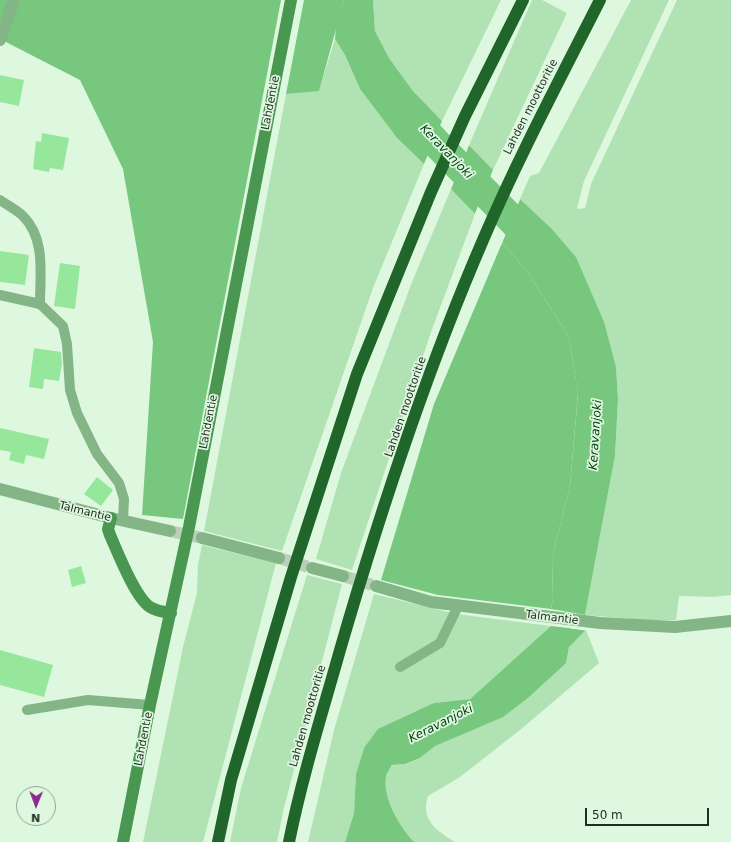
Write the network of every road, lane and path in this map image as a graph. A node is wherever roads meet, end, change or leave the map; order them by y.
1 (14, 0) edge
2 (291, 0) edge
3 (523, 0) edge
4 (600, 0) edge
5 (0, 40) edge
6 (0, 200) edge
7 (0, 295) edge
8 (40, 304) junction
9 (0, 489) edge
10 (111, 518) junction
11 (123, 521) junction
12 (170, 531) tunnel mouth
13 (202, 538) tunnel mouth
14 (279, 558) tunnel mouth
15 (312, 568) tunnel mouth
16 (343, 576) tunnel mouth
17 (376, 586) tunnel mouth
18 (458, 606) junction
19 (171, 613) junction
20 (731, 621) edge
21 (400, 667) dead end
22 (150, 704) junction
23 (27, 710) dead end
24 (123, 842) edge
25 (218, 842) edge
26 (289, 842) edge

1 - 5 street
2 - 19 main road, Lahdentie
3 - 25 highway
4 - 26 highway, Lahden moottoritie
6 - 8 lane
7 - 8 lane
8 - 11 lane
9 - 10 street, Talmantie
10 - 11 street, Talmantie
10 - 19 main road
11 - 12 street, Talmantie
13 - 14 street
15 - 16 street
17 - 18 street, Talmantie
18 - 20 street, Talmantie
18 - 21 lane
19 - 22 main road, Lahdentie
22 - 23 lane
22 - 24 main road, Lahdentie

